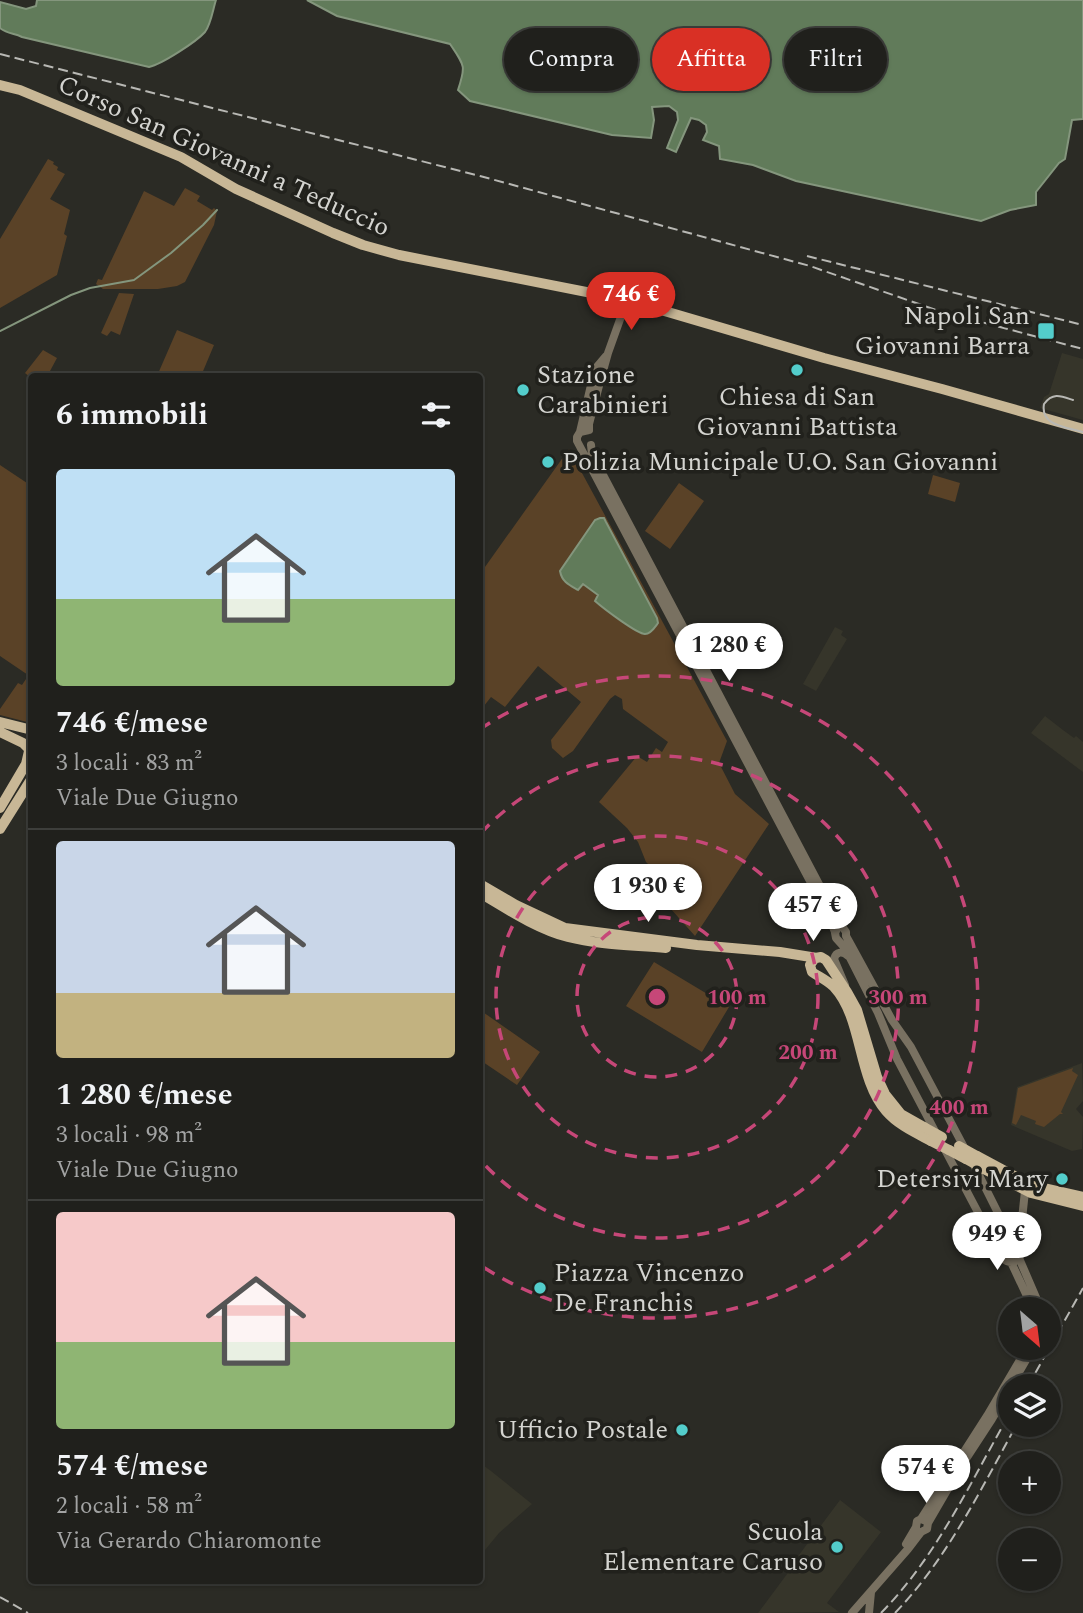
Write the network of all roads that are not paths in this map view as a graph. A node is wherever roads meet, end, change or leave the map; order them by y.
1 (0, 85) edge
2 (627, 300) junction
3 (599, 370) dead end
4 (596, 382) dead end
5 (1083, 429) edge
6 (585, 431) junction
7 (579, 444) junction
8 (590, 446) junction
9 (0, 722) edge
10 (28, 729) edge
11 (0, 732) edge
12 (28, 747) edge
13 (28, 757) edge
14 (28, 784) edge
15 (0, 808) edge
16 (0, 828) edge
17 (483, 886) edge
18 (483, 895) edge
19 (841, 934) junction
20 (817, 958) junction
21 (851, 960) junction
22 (828, 964) junction
23 (814, 972) junction
24 (847, 992) junction
25 (868, 993) junction
26 (954, 1148) junction
27 (1025, 1191) junction
28 (1059, 1196) junction
29 (1083, 1197) edge
30 (1083, 1206) edge
31 (1017, 1243) junction
32 (1002, 1247) junction
33 (1015, 1260) junction
34 (1029, 1297) edge
35 (1035, 1297) edge
36 (1020, 1360) edge
37 (998, 1409) edge
38 (924, 1521) junction
39 (918, 1530) junction
40 (863, 1609) edge
41 (844, 1613) edge
42 (852, 1613) edge

1 - 2 main road, Corso San Giovanni a Teduccio
2 - 3 street
2 - 5 main road, Corso San Giovanni a Teduccio
4 - 6 street
6 - 7 street
6 - 8 street
7 - 8 street
7 - 19 street
8 - 19 street
9 - 10 main road
11 - 12 main road
13 - 15 main road
14 - 16 main road
17 - 20 main road
18 - 23 main road
19 - 21 street
19 - 31 street
20 - 22 main road
20 - 23 main road
21 - 24 street
21 - 25 street
22 - 23 main road
22 - 24 main road
23 - 26 main road, bridge
24 - 25 street
24 - 26 main road, bridge
25 - 32 street
26 - 27 main road, bridge
26 - 28 main road, bridge
27 - 28 main road
27 - 31 street
28 - 29 main road
28 - 30 main road
31 - 32 street
31 - 33 street
32 - 33 street
33 - 34 street
33 - 35 street
36 - 38 street
37 - 38 street
38 - 39 street
39 - 40 street
39 - 40 street
40 - 41 street
40 - 42 street

